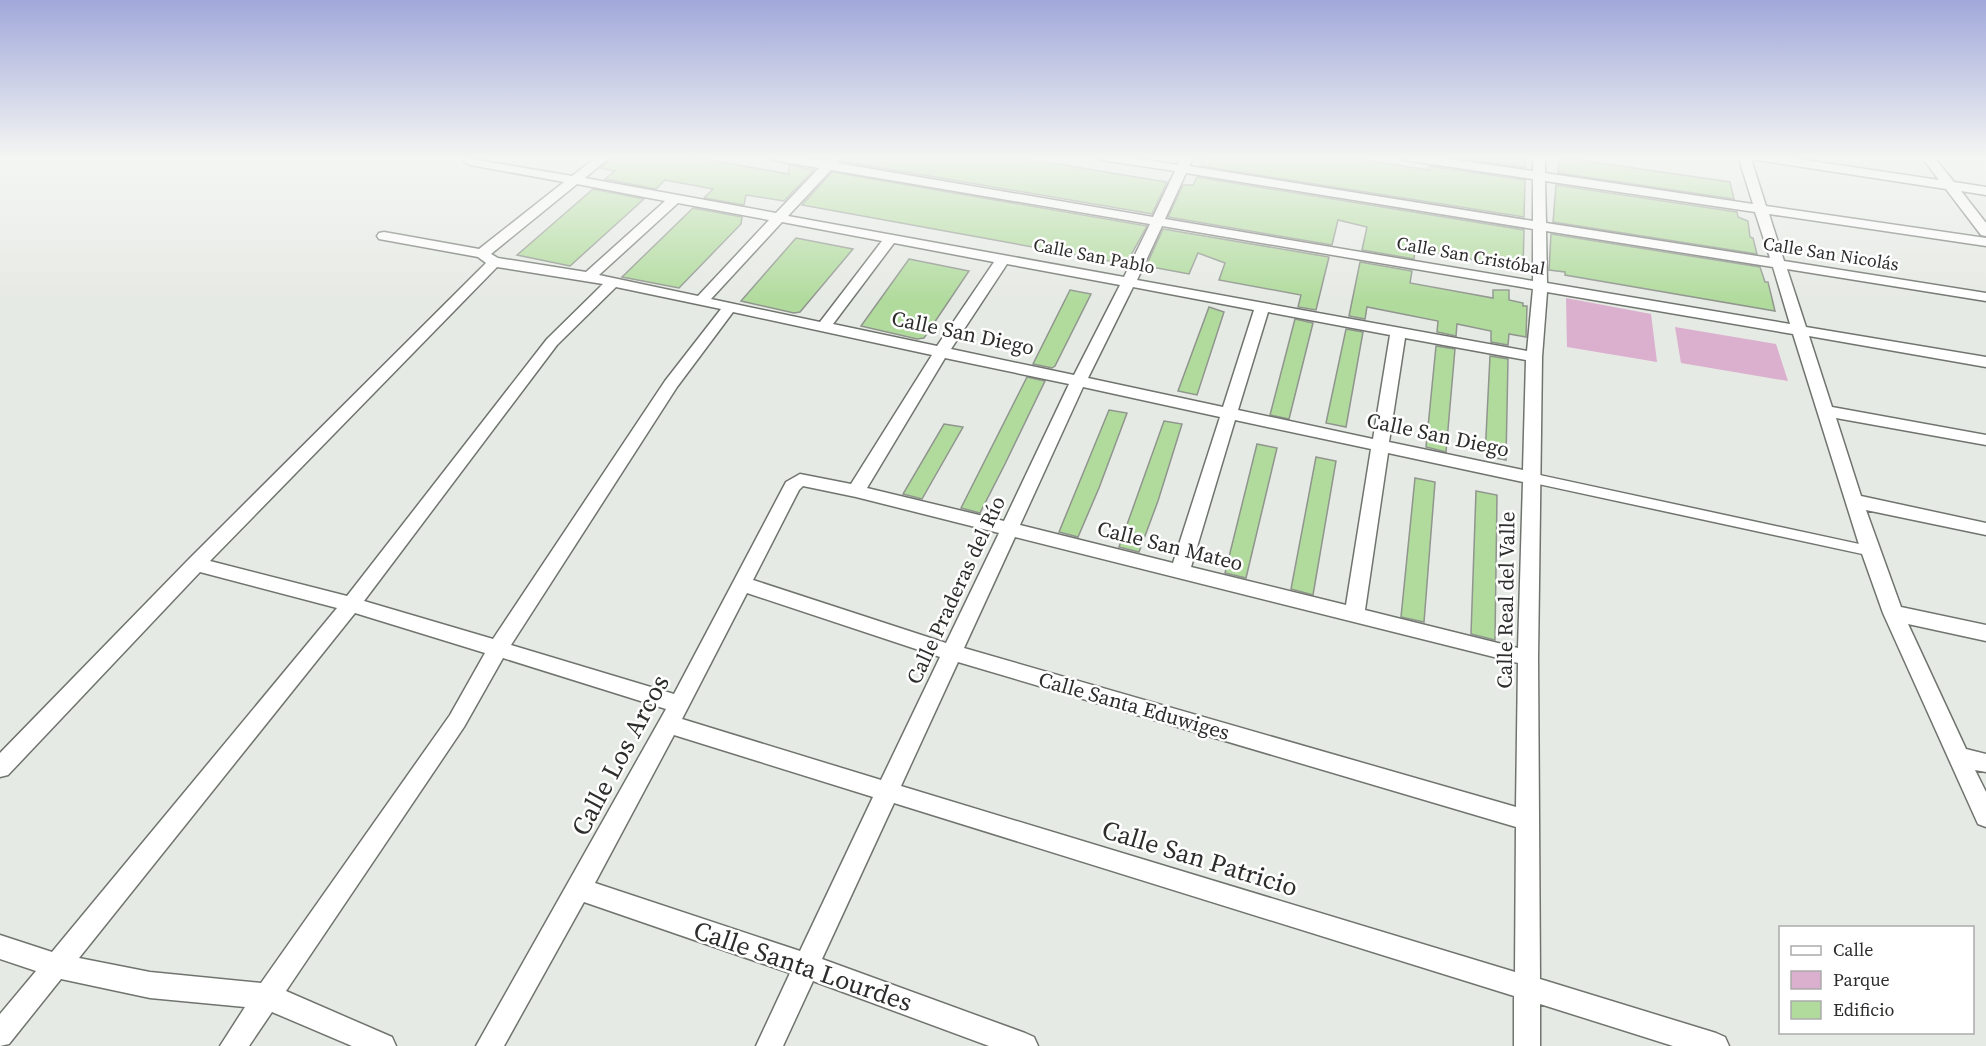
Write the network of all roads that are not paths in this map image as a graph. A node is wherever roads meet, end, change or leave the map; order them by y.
1 (547, 205) edge
2 (669, 205) edge
3 (707, 205) edge
4 (791, 205) edge
5 (1069, 205) edge
6 (1165, 205) edge
7 (1422, 205) edge
8 (1540, 205) edge
9 (1733, 205) edge
10 (1760, 205) edge
11 (1965, 205) edge
12 (1761, 209) junction
13 (779, 218) junction
14 (1157, 221) junction
15 (1540, 226) junction
16 (1986, 232) edge
17 (384, 236) dead end
18 (891, 238) junction
19 (1986, 243) edge
20 (488, 258) junction
21 (1003, 259) junction
22 (1779, 264) junction
23 (589, 277) junction
24 (613, 282) junction
25 (1129, 282) junction
26 (1540, 286) junction
27 (1986, 297) edge
28 (701, 301) junction
29 (730, 307) junction
30 (1262, 307) junction
31 (824, 327) junction
32 (1801, 331) junction
33 (1398, 332) junction
34 (943, 352) junction
35 (1534, 357) junction
36 (1986, 362) edge
37 (1079, 380) junction
38 (1827, 411) junction
39 (1229, 413) junction
40 (1986, 440) edge
41 (1382, 446) junction
42 (1532, 478) junction
43 (796, 483) joint
44 (856, 491) junction
45 (1854, 501) junction
46 (1986, 529) edge
47 (1010, 530) junction
48 (1870, 551) junction
49 (196, 564) junction
50 (1180, 572) junction
51 (743, 584) junction
52 (351, 604) junction
53 (1893, 613) junction
54 (1354, 615) junction
55 (1986, 633) edge
56 (499, 647) junction
57 (953, 653) junction
58 (1528, 658) junction
59 (673, 714) junction
60 (1958, 756) junction
61 (1986, 763) edge
62 (0, 768) edge
63 (888, 792) junction
64 (1986, 817) edge
65 (1527, 820) junction
66 (580, 889) junction
67 (0, 947) edge
68 (57, 966) junction
69 (807, 966) junction
70 (1527, 989) junction
71 (266, 996) junction
72 (0, 1035) edge
73 (233, 1046) edge
74 (382, 1046) edge
75 (489, 1046) edge
76 (769, 1046) edge
77 (1024, 1046) edge
78 (1527, 1046) edge
79 (1716, 1046) edge

1 - 20 street
2 - 23 street
3 - 13 street, Calle San Pablo
4 - 13 street
5 - 14 street, Calle San Cristóbal
6 - 14 street, Calle Praderas del Río
7 - 15 street, Calle San Nicolás
8 - 15 street, Calle Real del Valle
9 - 12 street
10 - 12 street
11 - 16 street
12 - 19 street
12 - 22 street
13 - 18 street, Calle San Pablo
13 - 28 street
14 - 25 street, Calle Praderas del Río
14 - 26 street, Calle San Cristóbal
15 - 22 street, Calle San Nicolás
15 - 26 street, Calle Real del Valle
17 - 20 street, Calle San Diego
18 - 21 street, Calle San Pablo
18 - 31 street
20 - 23 street, Calle San Diego
20 - 49 street
21 - 25 street, Calle San Pablo
21 - 34 street
22 - 27 street, Calle San Nicolás
22 - 32 street
23 - 24 street, Calle San Diego
24 - 28 street, Calle San Diego
24 - 52 street
25 - 30 street, Calle San Pablo
25 - 37 street, Calle Praderas del Río
26 - 32 street, Calle San Cristóbal
26 - 35 street, Calle Real del Valle
28 - 29 street, Calle San Diego
29 - 31 street, Calle San Diego
29 - 56 street
30 - 33 street, Calle San Pablo
30 - 39 street
31 - 34 street, Calle San Diego
32 - 36 street, Calle San Cristóbal
32 - 38 street
33 - 35 street, Calle San Pablo
33 - 41 street
34 - 37 street, Calle San Diego
34 - 44 street
35 - 42 street, Calle Real del Valle
37 - 39 street, Calle San Diego
37 - 47 street, Calle Praderas del Río
38 - 40 street
38 - 45 street
39 - 41 street, Calle San Diego
39 - 50 street
41 - 42 street, Calle San Diego
41 - 54 street
42 - 48 lane
42 - 58 street, Calle Real del Valle
43 - 44 street, Calle San Mateo
43 - 51 street, Calle Los Arcos
44 - 47 street, Calle San Mateo
45 - 46 street
45 - 48 street
47 - 50 street, Calle San Mateo
47 - 57 street, Calle Praderas del Río
48 - 53 street
49 - 52 street, Calle San Patricio
49 - 62 street
50 - 54 street, Calle San Mateo
51 - 57 street, Calle Santa Eduwiges
51 - 59 street, Calle Los Arcos
52 - 56 street, Calle San Patricio
52 - 68 street
53 - 55 street
53 - 60 street
54 - 58 street, Calle San Mateo
56 - 59 street, Calle San Patricio
56 - 71 street
57 - 63 street, Calle Praderas del Río
57 - 65 street, Calle Santa Eduwiges
58 - 65 street, Calle Real del Valle
59 - 63 street, Calle San Patricio
59 - 66 street, Calle Los Arcos
60 - 61 street
60 - 64 street
63 - 69 street, Calle Praderas del Río
63 - 70 street, Calle San Patricio
65 - 70 street, Calle Real del Valle
66 - 69 street, Calle Santa Lourdes
66 - 75 street, Calle Los Arcos
67 - 68 street
68 - 71 street
68 - 72 street
69 - 76 street, Calle Praderas del Río
69 - 77 street, Calle Santa Lourdes
70 - 78 street, Calle Real del Valle
70 - 79 street, Calle San Patricio
71 - 73 street
71 - 74 street

